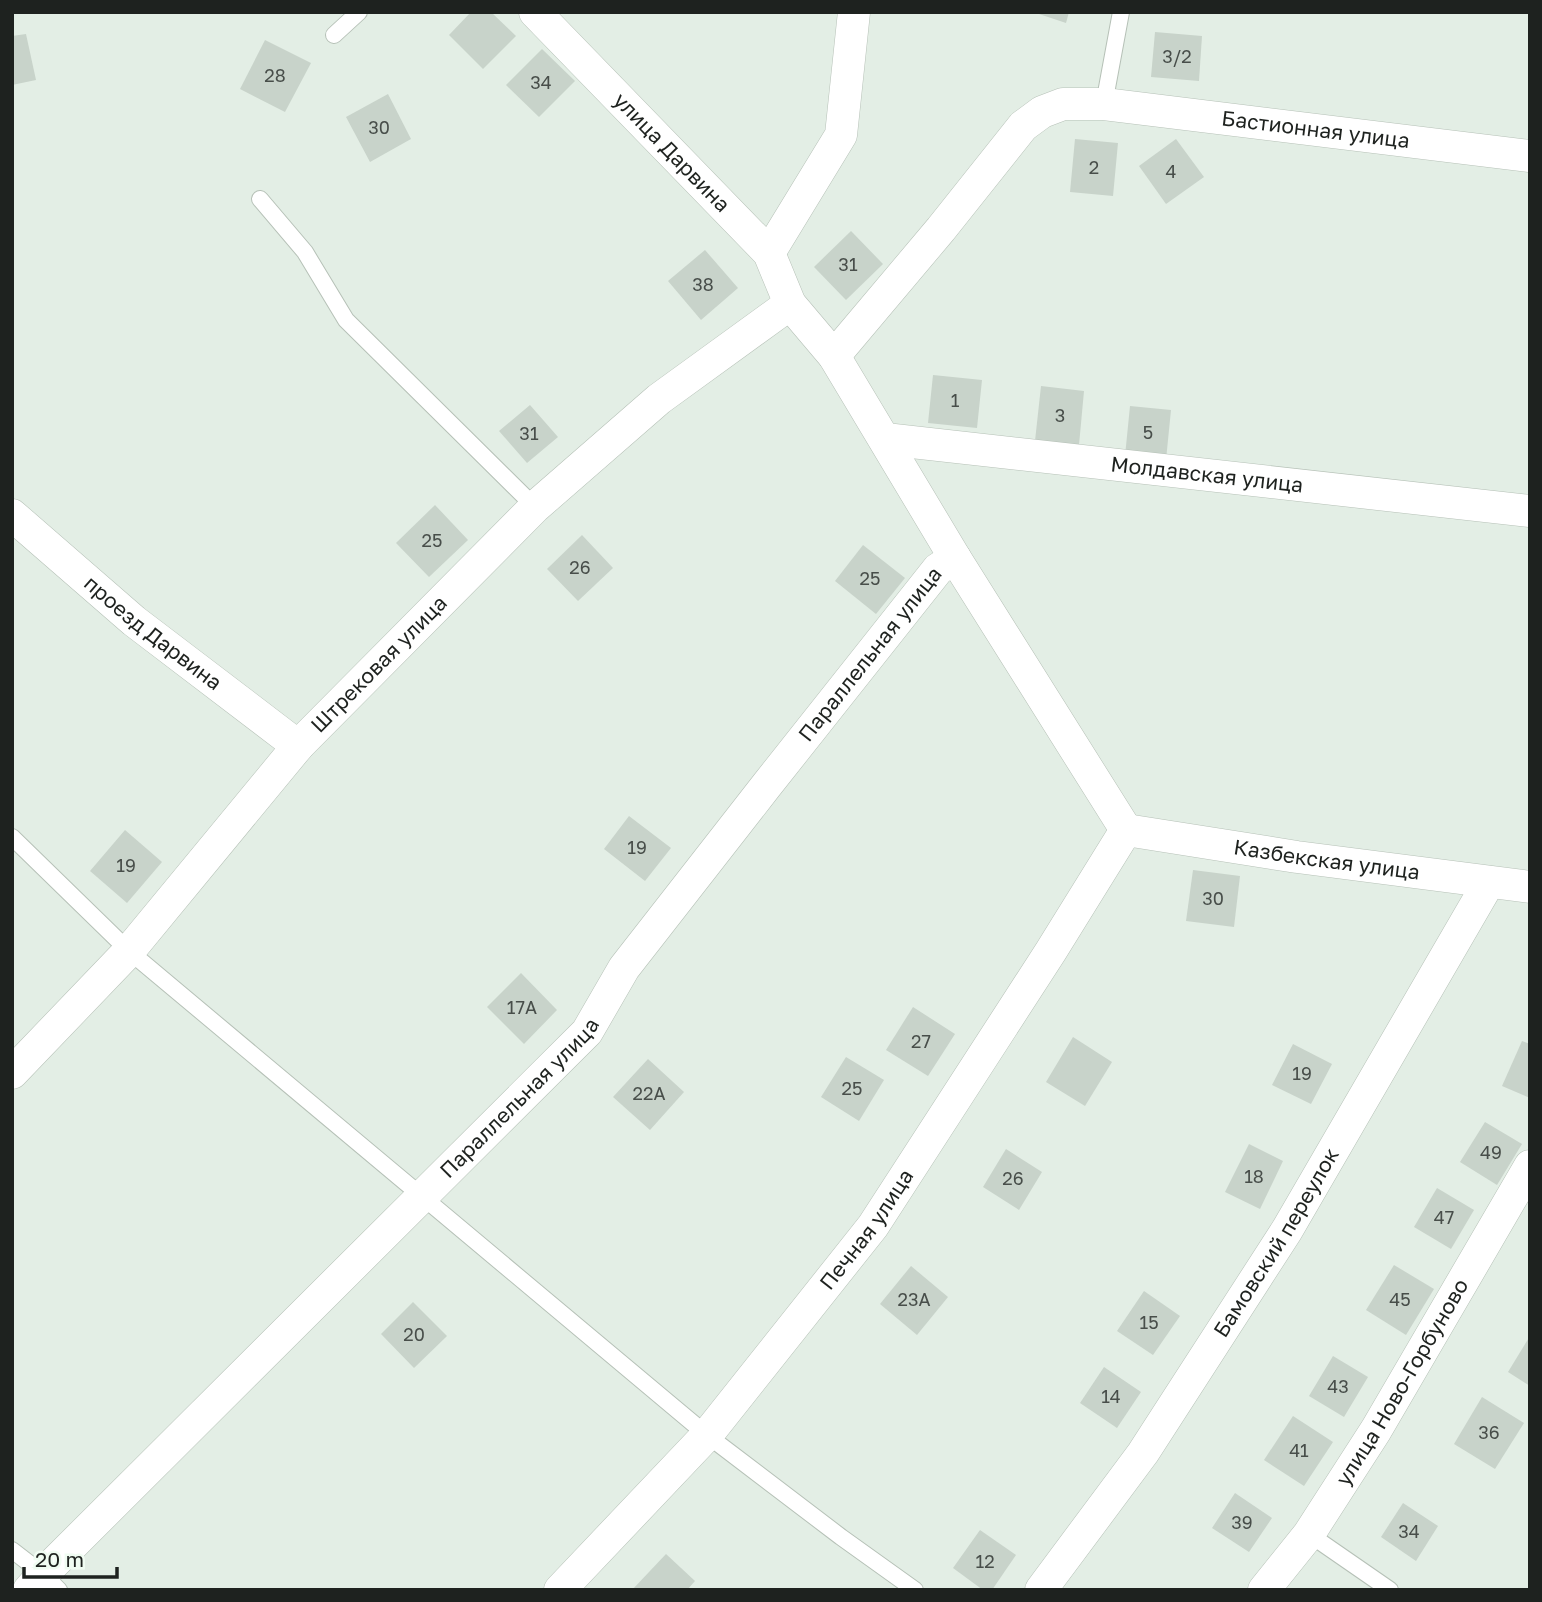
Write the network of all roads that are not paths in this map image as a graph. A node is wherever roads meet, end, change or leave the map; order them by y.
1 (359, 12) edge
2 (535, 12) edge
3 (854, 12) edge
4 (1121, 12) edge
5 (334, 35) dead end
6 (1104, 104) junction
7 (1530, 156) edge
8 (260, 199) dead end
9 (769, 253) junction
10 (790, 304) junction
11 (834, 356) junction
12 (885, 439) junction
13 (535, 507) junction
14 (1530, 511) edge
15 (12, 515) edge
16 (954, 558) junction
17 (298, 746) junction
18 (1126, 830) junction
19 (12, 837) edge
20 (1489, 882) junction
21 (1530, 887) edge
22 (129, 951) junction
23 (12, 1073) edge
24 (1530, 1166) edge
25 (423, 1196) junction
26 (707, 1435) junction
27 (1309, 1534) junction
28 (12, 1550) edge
29 (44, 1584) edge
30 (560, 1590) edge
31 (915, 1590) edge
32 (1041, 1590) edge
33 (1264, 1590) edge
34 (1390, 1590) edge

1 - 5 lane
2 - 9 street, улица Дарвина
3 - 9 street
4 - 6 lane
6 - 7 street, Бастионная улица
6 - 11 street, Бастионная улица
8 - 13 lane
9 - 10 street, улица Дарвина
10 - 11 street, улица Дарвина
10 - 13 street, Штрековая улица
11 - 12 street, улица Дарвина
12 - 14 street, Молдавская улица
12 - 16 street, улица Дарвина
13 - 17 street, Штрековая улица
15 - 17 street, проезд Дарвина
16 - 18 street, улица Дарвина
16 - 25 street, Параллельная улица
17 - 22 street, Штрековая улица
18 - 20 street, Казбекская улица
18 - 26 street, Печная улица
19 - 22 lane
20 - 21 street, Казбекская улица
20 - 32 street, Бамовский переулок
22 - 23 street, Штрековая улица
22 - 25 lane
24 - 27 street, улица Ново-Горбуново
25 - 26 lane
25 - 29 street, Параллельная улица
26 - 30 street, Печная улица
26 - 31 lane
27 - 33 street, улица Ново-Горбуново
27 - 34 lane
28 - 29 lane

